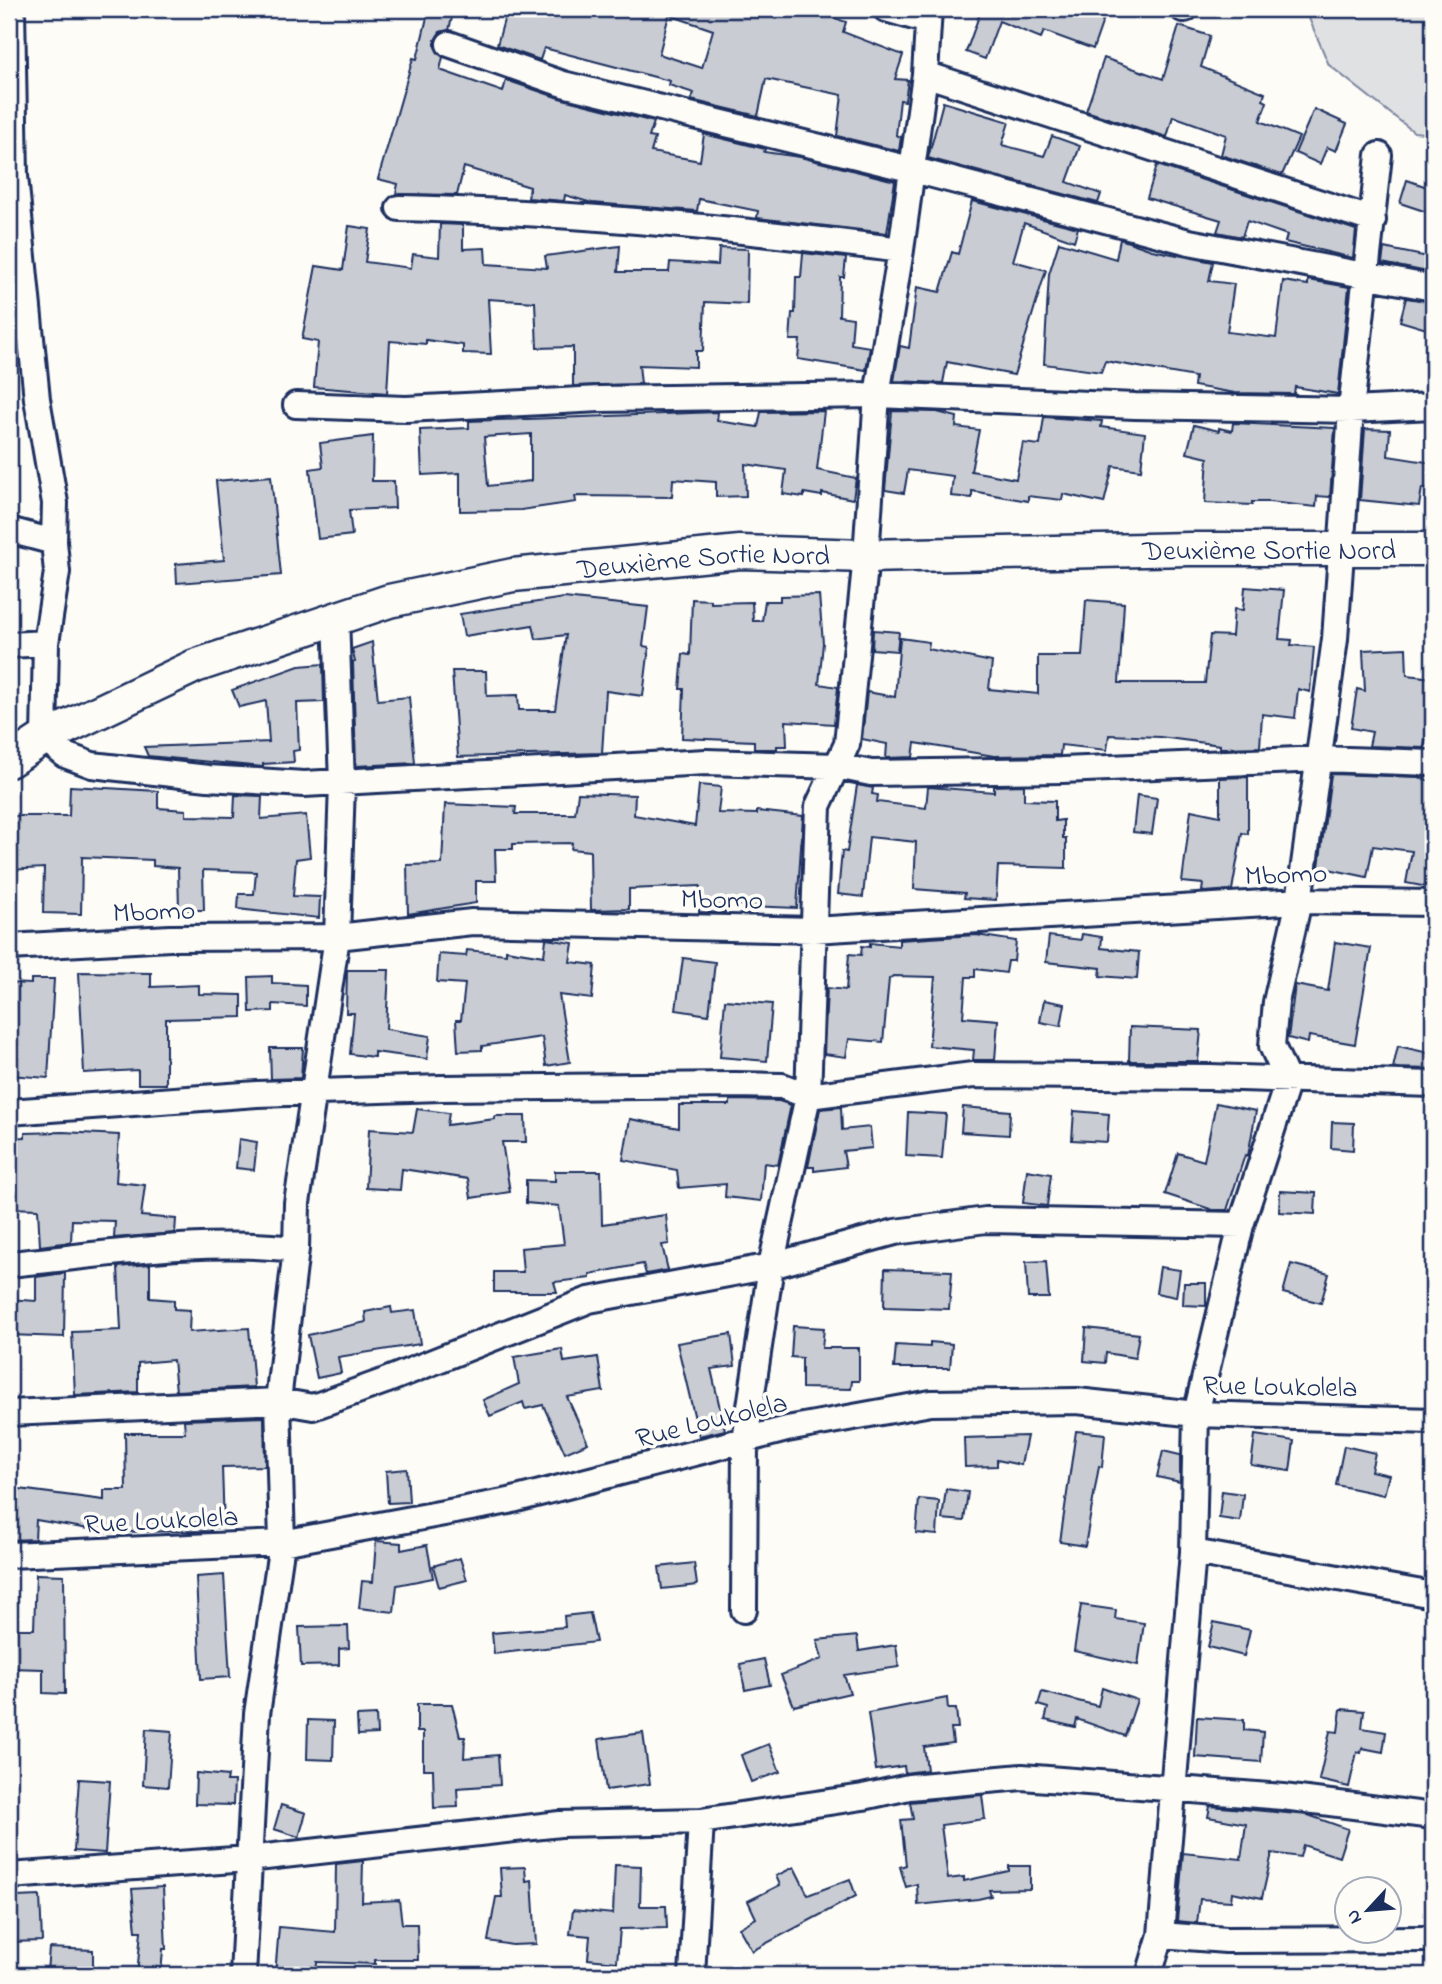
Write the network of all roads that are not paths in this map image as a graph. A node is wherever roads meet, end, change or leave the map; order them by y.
1 (12, 9) edge
2 (886, 9) edge
3 (929, 15) edge
4 (449, 44) dead end
5 (925, 74) junction
6 (1379, 155) dead end
7 (910, 169) junction
8 (399, 208) dead end
9 (1373, 219) junction
10 (901, 250) junction
11 (1368, 276) junction
12 (1433, 288) edge
13 (877, 396) junction
14 (296, 405) dead end
15 (1433, 406) edge
16 (1351, 410) junction
17 (9, 530) edge
18 (54, 542) junction
19 (1433, 549) edge
20 (1342, 551) junction
21 (866, 556) junction
22 (336, 617) junction
23 (46, 643) junction
24 (9, 645) edge
25 (44, 738) junction
26 (1320, 760) junction
27 (9, 761) edge
28 (1433, 763) edge
29 (836, 766) junction
30 (342, 783) junction
31 (1299, 901) junction
32 (1433, 903) edge
33 (813, 930) junction
34 (337, 937) junction
35 (9, 947) edge
36 (1288, 1081) junction
37 (1433, 1084) edge
38 (316, 1092) junction
39 (808, 1096) junction
40 (9, 1112) edge
41 (1241, 1225) junction
42 (296, 1249) junction
43 (9, 1264) edge
44 (771, 1266) junction
45 (278, 1401) junction
46 (9, 1413) edge
47 (1196, 1414) junction
48 (1433, 1421) edge
49 (745, 1440) junction
50 (282, 1543) junction
51 (1193, 1552) junction
52 (9, 1555) edge
53 (1433, 1595) edge
54 (744, 1609) dead end
55 (1172, 1790) junction
56 (1433, 1816) edge
57 (701, 1821) junction
58 (248, 1858) junction
59 (9, 1877) edge
60 (1161, 1935) junction
61 (1433, 1938) edge
62 (243, 1975) edge
63 (692, 1975) edge
64 (1150, 1975) edge

1 - 18 street
2 - 3 street
3 - 5 street
4 - 7 street
5 - 7 street
5 - 9 street
6 - 9 street
7 - 10 street
7 - 11 street
8 - 10 street
9 - 11 street
10 - 13 street
11 - 12 street
11 - 16 street
13 - 14 street
13 - 16 street
13 - 21 street
15 - 16 street
16 - 20 street
17 - 18 street
18 - 23 street
19 - 20 main road, Deuxième Sortie Nord
20 - 21 main road, Deuxième Sortie Nord
20 - 26 street
21 - 22 main road, Deuxième Sortie Nord
21 - 29 street
22 - 25 main road, Deuxième Sortie Nord
22 - 30 street
23 - 24 street
23 - 25 street
25 - 27 main road, Deuxième Sortie Nord
25 - 30 street
26 - 28 street
26 - 29 street
26 - 31 street
29 - 30 street
29 - 33 street
30 - 34 street
31 - 32 street, Mbomo
31 - 33 street, Mbomo
31 - 36 street
33 - 34 street, Mbomo
33 - 39 street
34 - 35 street, Mbomo
34 - 38 street
36 - 37 street
36 - 39 street
36 - 41 street
38 - 39 street
38 - 40 street
38 - 42 street
39 - 44 street
41 - 44 street
41 - 47 street
42 - 43 street
42 - 45 street
44 - 45 street
44 - 49 street
45 - 46 street
45 - 50 street
47 - 48 street, Rue Loukolela
47 - 49 street, Rue Loukolela
47 - 51 street
49 - 50 street, Rue Loukolela
49 - 54 street
50 - 52 street, Rue Loukolela
50 - 58 street
51 - 53 street
51 - 55 street
55 - 56 street
55 - 57 street
55 - 60 street
57 - 58 street
57 - 63 street
58 - 59 street
58 - 62 street
60 - 61 street
60 - 64 street

